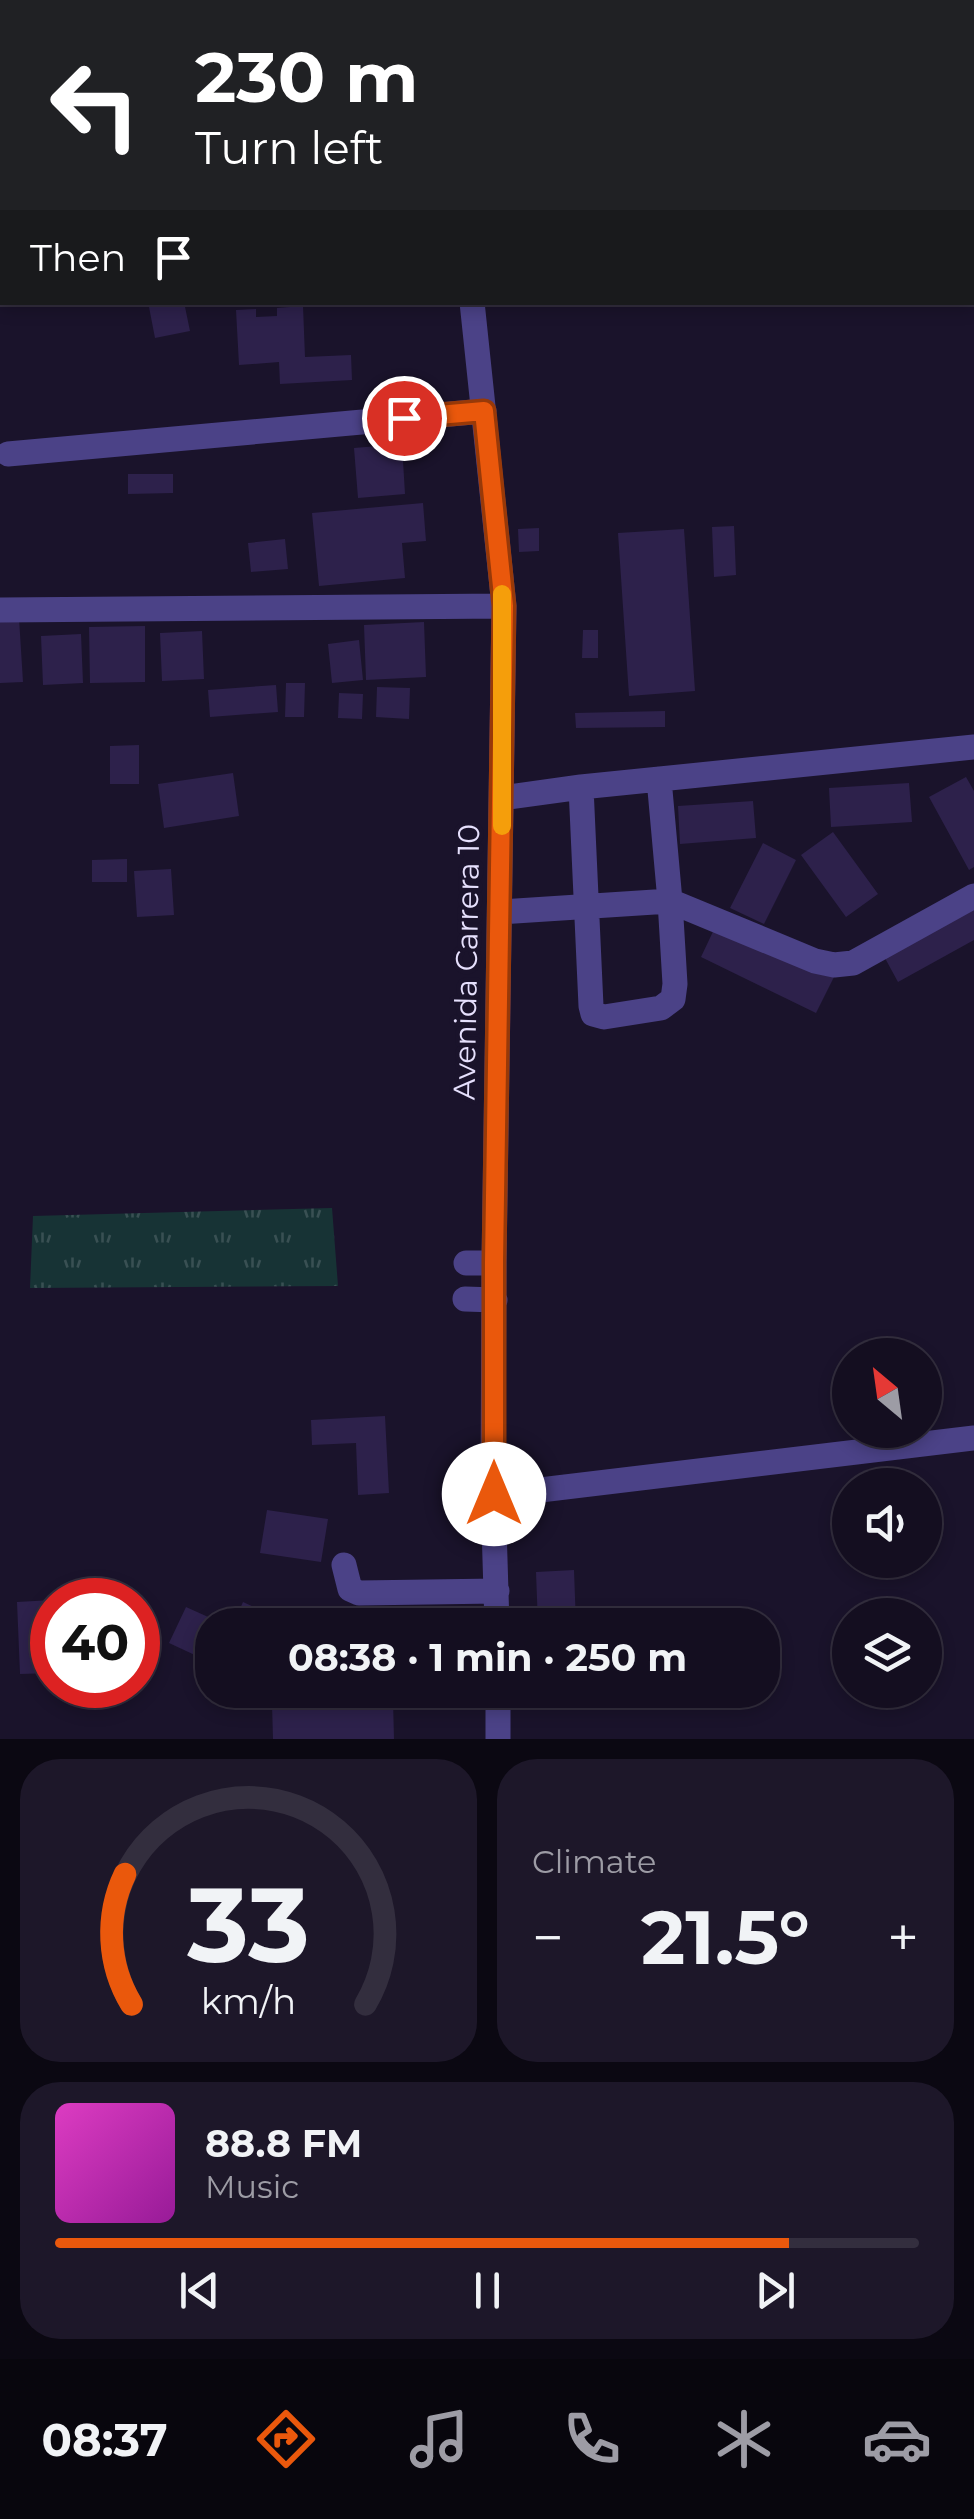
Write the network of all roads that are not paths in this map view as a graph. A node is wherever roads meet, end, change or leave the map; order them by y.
1 (472, 305) edge
2 (484, 411) junction
3 (8, 454) dead end
4 (504, 606) junction
5 (0, 610) edge
6 (974, 747) edge
7 (659, 779) junction
8 (580, 787) junction
9 (502, 798) junction
10 (974, 896) edge
11 (670, 901) junction
12 (586, 906) junction
13 (500, 912) junction
14 (494, 1262) junction
15 (466, 1263) dead end
16 (465, 1299) dead end
17 (495, 1300) junction
18 (974, 1438) edge
19 (494, 1494) junction
20 (344, 1565) dead end
21 (497, 1591) junction
22 (497, 1608) edge
23 (498, 1708) edge
24 (498, 1739) edge

1 - 2 street, Avenida Carrera 10
2 - 3 street
2 - 4 street, Avenida Carrera 10
4 - 5 street
4 - 9 street, Avenida Carrera 10
6 - 7 street
7 - 8 street
7 - 11 street
8 - 9 street
8 - 12 street
9 - 13 street, Avenida Carrera 10
10 - 11 street
11 - 12 street
11 - 12 street
12 - 13 street
13 - 14 street, Avenida Carrera 10
14 - 15 street
14 - 17 street, Avenida Carrera 10
16 - 17 street
17 - 19 street, Avenida Carrera 10
18 - 19 street
19 - 21 street, Avenida Carrera 10
20 - 21 street
21 - 22 street, Avenida Carrera 10
23 - 24 street

